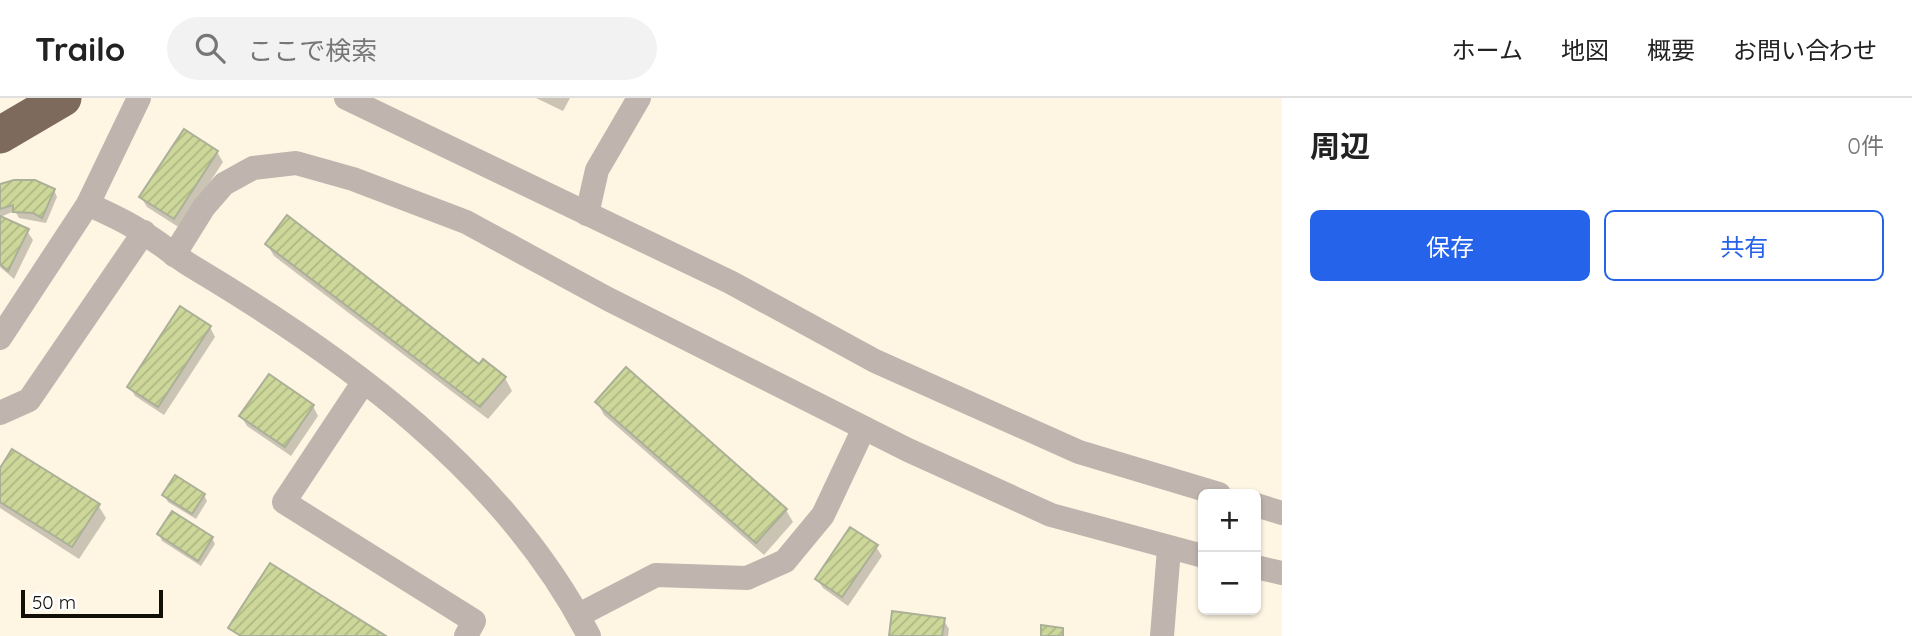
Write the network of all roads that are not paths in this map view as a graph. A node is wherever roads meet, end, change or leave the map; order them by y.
1 (63, 98) edge
2 (139, 98) edge
3 (346, 98) edge
4 (639, 98) edge
5 (0, 135) edge
6 (88, 204) junction
7 (587, 214) junction
8 (144, 232) junction
9 (174, 255) junction
10 (0, 338) edge
11 (363, 383) junction
12 (0, 413) edge
13 (864, 428) junction
14 (1202, 489) edge
15 (1261, 507) edge
16 (1282, 513) edge
17 (1170, 549) junction
18 (1198, 555) edge
19 (1261, 568) edge
20 (1282, 573) edge
21 (584, 626) edge
22 (466, 636) edge
23 (1162, 636) edge

1 - 5 highway
2 - 6 street
3 - 7 street
4 - 7 street
6 - 8 street
6 - 10 street
7 - 14 street
8 - 9 street
8 - 12 street
9 - 11 street
9 - 13 street
11 - 21 street
11 - 22 street
13 - 17 street
13 - 21 street
15 - 16 street
17 - 18 street
17 - 23 street
19 - 20 street

